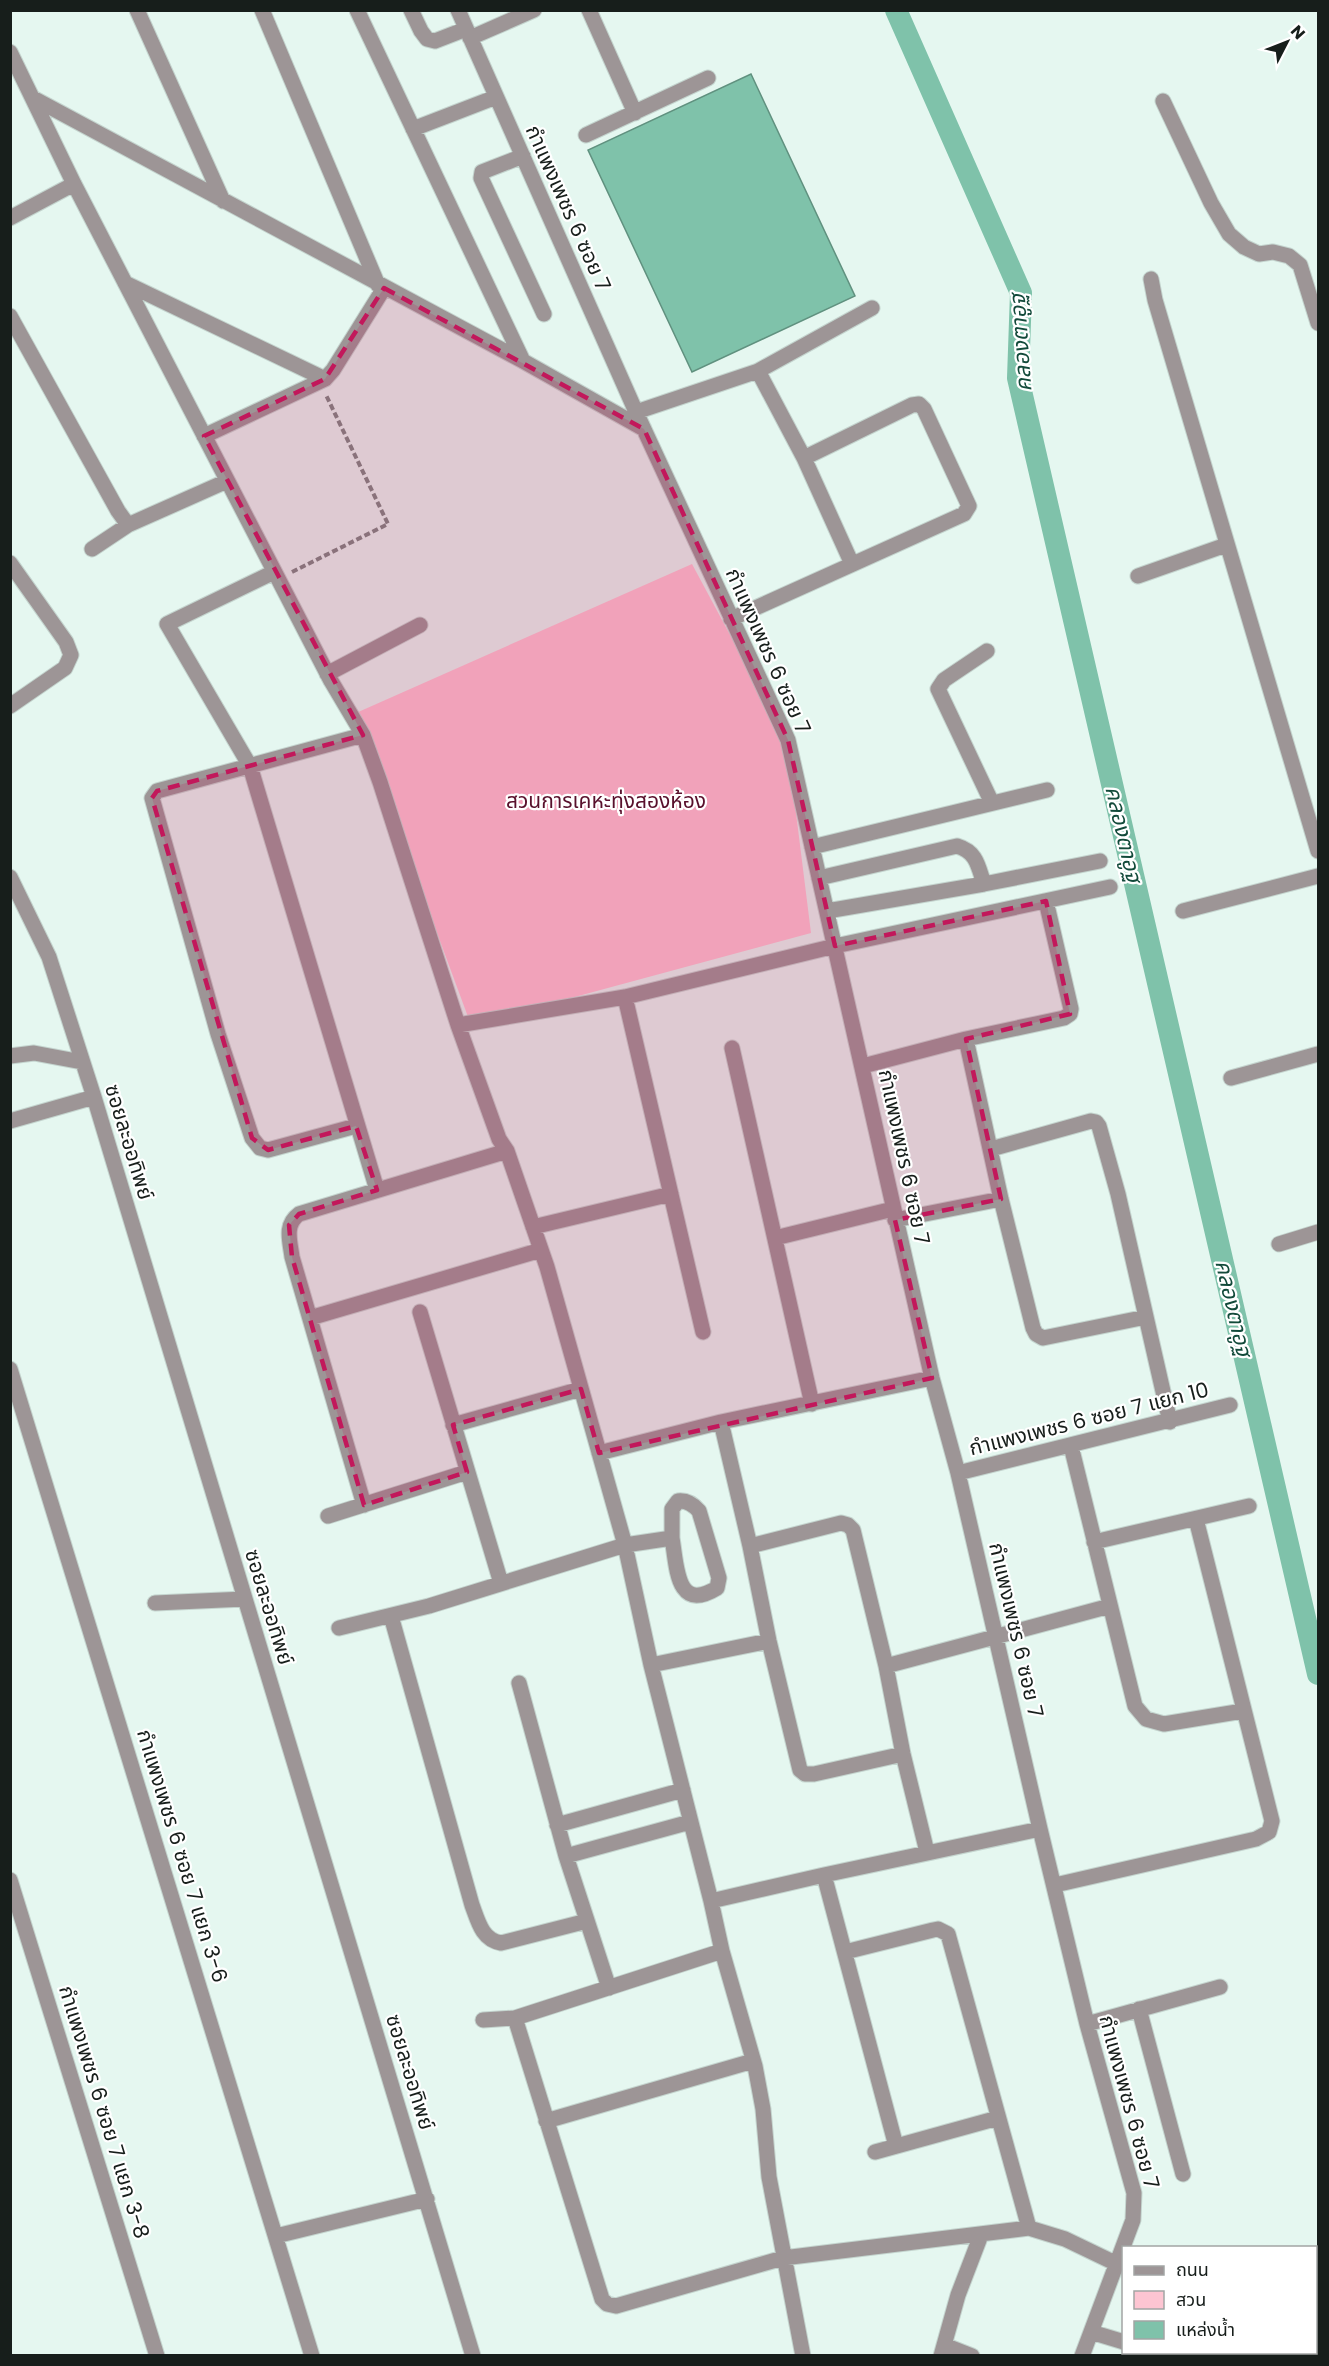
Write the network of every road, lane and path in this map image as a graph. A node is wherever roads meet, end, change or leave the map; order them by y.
1 (137, 10) edge
2 (262, 10) edge
3 (357, 10) edge
4 (411, 10) edge
5 (458, 10) edge
6 (534, 10) edge
7 (590, 10) edge
8 (468, 34) junction
9 (10, 52) edge
10 (708, 78) dead end
11 (496, 97) junction
12 (33, 98) junction
13 (1163, 101) dead end
14 (635, 113) junction
15 (413, 129) junction
16 (586, 135) dead end
17 (523, 156) junction
18 (74, 184) junction
19 (224, 201) junction
20 (10, 218) edge
21 (1151, 279) dead end
22 (125, 284) junction
23 (381, 287) junction
24 (872, 308) dead end
25 (544, 314) dead end
26 (10, 316) edge
27 (1318, 323) edge
28 (523, 361) junction
29 (758, 371) junction
30 (322, 380) junction
31 (636, 412) junction
32 (644, 429) junction
33 (204, 436) junction
34 (804, 458) junction
35 (227, 481) junction
36 (128, 525) junction
37 (1226, 545) junction
38 (92, 549) dead end
39 (10, 563) edge
40 (852, 564) junction
41 (276, 576) junction
42 (1138, 576) dead end
43 (731, 618) junction
44 (420, 625) dead end
45 (987, 651) dead end
46 (327, 674) junction
47 (10, 706) edge
48 (363, 735) junction
49 (250, 766) junction
50 (1047, 790) dead end
51 (992, 803) junction
52 (812, 847) junction
53 (1318, 850) edge
54 (1100, 861) dead end
55 (10, 876) edge
56 (1318, 876) edge
57 (819, 878) junction
58 (984, 884) junction
59 (1110, 887) dead end
60 (1046, 901) junction
61 (827, 911) junction
62 (1183, 912) dead end
63 (835, 946) junction
64 (625, 997) junction
65 (458, 1025) junction
66 (966, 1039) junction
67 (732, 1048) dead end
68 (1318, 1054) edge
69 (10, 1056) edge
70 (82, 1062) junction
71 (863, 1066) junction
72 (1231, 1078) dead end
73 (94, 1097) junction
74 (10, 1121) edge
75 (356, 1126) junction
76 (991, 1149) junction
77 (507, 1151) junction
78 (377, 1190) junction
79 (671, 1194) junction
80 (1001, 1199) junction
81 (894, 1215) junction
82 (533, 1227) junction
83 (1318, 1232) edge
84 (775, 1238) junction
85 (1279, 1244) dead end
86 (541, 1250) junction
87 (420, 1312) dead end
88 (1146, 1317) junction
89 (310, 1318) junction
90 (703, 1332) dead end
91 (10, 1369) edge
92 (932, 1378) junction
93 (581, 1389) junction
94 (812, 1404) junction
95 (1230, 1405) dead end
96 (721, 1422) junction
97 (1170, 1422) junction
98 (453, 1425) junction
99 (1071, 1446) junction
100 (599, 1453) junction
101 (467, 1472) junction
102 (958, 1473) junction
103 (364, 1505) junction
104 (1249, 1506) dead end
105 (328, 1516) dead end
106 (1196, 1519) junction
107 (672, 1538) junction
108 (1094, 1542) junction
109 (625, 1545) junction
110 (750, 1546) junction
111 (501, 1583) junction
112 (245, 1599) junction
113 (155, 1604) dead end
114 (1110, 1606) junction
115 (391, 1616) junction
116 (339, 1628) dead end
117 (996, 1636) junction
118 (769, 1641) junction
119 (651, 1665) junction
120 (886, 1666) junction
121 (519, 1683) dead end
122 (1243, 1711) junction
123 (903, 1754) junction
124 (683, 1790) junction
125 (690, 1822) junction
126 (557, 1825) junction
127 (1040, 1829) junction
128 (927, 1852) junction
129 (566, 1856) junction
130 (824, 1875) junction
131 (10, 1880) edge
132 (1055, 1885) junction
133 (711, 1901) junction
134 (14, 1905) edge
135 (587, 1921) junction
136 (722, 1951) junction
137 (844, 1952) junction
138 (1220, 1987) dead end
139 (609, 1988) junction
140 (1139, 2009) junction
141 (515, 2018) junction
142 (483, 2020) dead end
143 (1087, 2024) junction
144 (753, 2061) junction
145 (998, 2118) junction
146 (546, 2121) junction
147 (896, 2146) junction
148 (875, 2152) dead end
149 (1183, 2174) dead end
150 (427, 2199) junction
151 (1029, 2228) junction
152 (276, 2235) junction
153 (981, 2235) junction
154 (1124, 2246) edge
155 (1122, 2250) edge
156 (783, 2258) junction
157 (1117, 2264) junction
158 (1091, 2332) junction
159 (1122, 2341) edge
160 (942, 2350) edge
161 (157, 2355) edge
162 (312, 2355) edge
163 (473, 2355) edge
164 (803, 2355) edge
165 (972, 2355) edge
166 (1082, 2355) edge

1 - 19 street
2 - 23 street
3 - 15 street
4 - 8 street
5 - 8 street, กำแพงเพชร 6 ซอย 7
6 - 8 street
7 - 14 street
8 - 11 street, กำแพงเพชร 6 ซอย 7
9 - 12 street
10 - 14 street
11 - 15 street
11 - 17 street, กำแพงเพชร 6 ซอย 7
12 - 18 street
12 - 19 street
13 - 27 street
14 - 16 street
15 - 28 street
17 - 25 street
17 - 31 street, กำแพงเพชร 6 ซอย 7
18 - 20 street
18 - 22 street
19 - 23 street
21 - 37 street
22 - 30 street
22 - 33 street
23 - 28 street
23 - 30 street
24 - 29 street
26 - 36 street
28 - 32 street
29 - 31 street
29 - 34 street
30 - 33 street
30 - 41 path
31 - 32 street, กำแพงเพชร 6 ซอย 7
32 - 43 street, กำแพงเพชร 6 ซอย 7
33 - 35 street
34 - 40 street
34 - 40 street
35 - 36 street
35 - 41 street
36 - 38 street
37 - 42 street
37 - 53 street
39 - 47 street
40 - 43 street
41 - 46 street
41 - 49 street
43 - 52 street, กำแพงเพชร 6 ซอย 7
44 - 46 street
45 - 51 street
46 - 48 street
48 - 49 street
48 - 65 street
49 - 75 street
49 - 75 street
50 - 51 street
51 - 52 street
52 - 57 street, กำแพงเพชร 6 ซอย 7
54 - 58 street
55 - 70 street, ซอยละออทิพย์
56 - 62 street
57 - 58 street
57 - 61 street, กำแพงเพชร 6 ซอย 7
58 - 61 street
59 - 60 street
60 - 63 street
60 - 66 street
61 - 63 street, กำแพงเพชร 6 ซอย 7
63 - 64 street
63 - 71 street, กำแพงเพชร 6 ซอย 7
64 - 65 street
64 - 79 street
65 - 77 street
66 - 71 street
66 - 76 street
67 - 84 street
68 - 72 street
69 - 70 street
70 - 73 street, ซอยละออทิพย์
71 - 81 street, กำแพงเพชร 6 ซอย 7
73 - 74 street
73 - 112 street, ซอยละออทิพย์
75 - 78 street
76 - 80 street
76 - 88 street
77 - 78 street
77 - 82 street
78 - 89 street
79 - 82 street
79 - 90 street
80 - 81 street
80 - 88 street
81 - 84 street
81 - 92 street, กำแพงเพชร 6 ซอย 7
82 - 86 street
83 - 85 street
84 - 94 street
86 - 89 street
86 - 93 street
87 - 98 street
88 - 97 street
89 - 103 street
91 - 152 street, กำแพงเพชร 6 ซอย 7 แยก 3-6
92 - 94 street
92 - 102 street, กำแพงเพชร 6 ซอย 7
93 - 98 street
93 - 100 street
94 - 96 street
95 - 97 street, กำแพงเพชร 6 ซอย 7 แยก 10
96 - 100 street
96 - 110 street
97 - 99 street, กำแพงเพชร 6 ซอย 7 แยก 10
98 - 101 street
99 - 102 street, กำแพงเพชร 6 ซอย 7 แยก 10
99 - 108 street
100 - 109 street
101 - 103 street
101 - 111 street
102 - 117 street, กำแพงเพชร 6 ซอย 7
103 - 105 street
104 - 106 street
106 - 108 street
106 - 122 street
107 - 107 street
107 - 109 street
108 - 114 street
109 - 111 street
109 - 119 street
110 - 118 street
110 - 120 street
111 - 115 street
112 - 113 street
112 - 150 street, ซอยละออทิพย์
114 - 117 street
114 - 122 street
115 - 116 street
115 - 135 street
117 - 120 street
117 - 127 street, กำแพงเพชร 6 ซอย 7
118 - 119 street
118 - 123 street
119 - 124 street
120 - 123 street
121 - 126 street
122 - 132 street
123 - 128 street
124 - 125 street
124 - 126 street
125 - 129 street
125 - 133 street
126 - 129 street
127 - 128 street
127 - 132 street, กำแพงเพชร 6 ซอย 7
128 - 130 street
129 - 135 street
130 - 133 street
130 - 137 street
131 - 134 street, กำแพงเพชร 6 ซอย 7 แยก 3-8
132 - 143 street, กำแพงเพชร 6 ซอย 7
133 - 136 street
134 - 161 street, กำแพงเพชร 6 ซอย 7 แยก 3-8
135 - 139 street
136 - 139 street
136 - 144 street
137 - 145 street
137 - 147 street
138 - 140 street
139 - 141 street
140 - 143 street
140 - 149 street
141 - 142 street
141 - 146 street
143 - 154 street, กำแพงเพชร 6 ซอย 7
144 - 146 street
144 - 156 street
145 - 147 street
145 - 151 street
146 - 156 street
147 - 148 street
150 - 152 street
150 - 163 street, ซอยละออทิพย์
151 - 153 street
151 - 157 street
152 - 162 street, กำแพงเพชร 6 ซอย 7 แยก 3-6
153 - 156 street
153 - 160 street
155 - 157 street, กำแพงเพชร 6 ซอย 7
156 - 164 street
157 - 158 street, กำแพงเพชร 6 ซอย 7
158 - 159 street
158 - 166 street, กำแพงเพชร 6 ซอย 7
160 - 165 street

